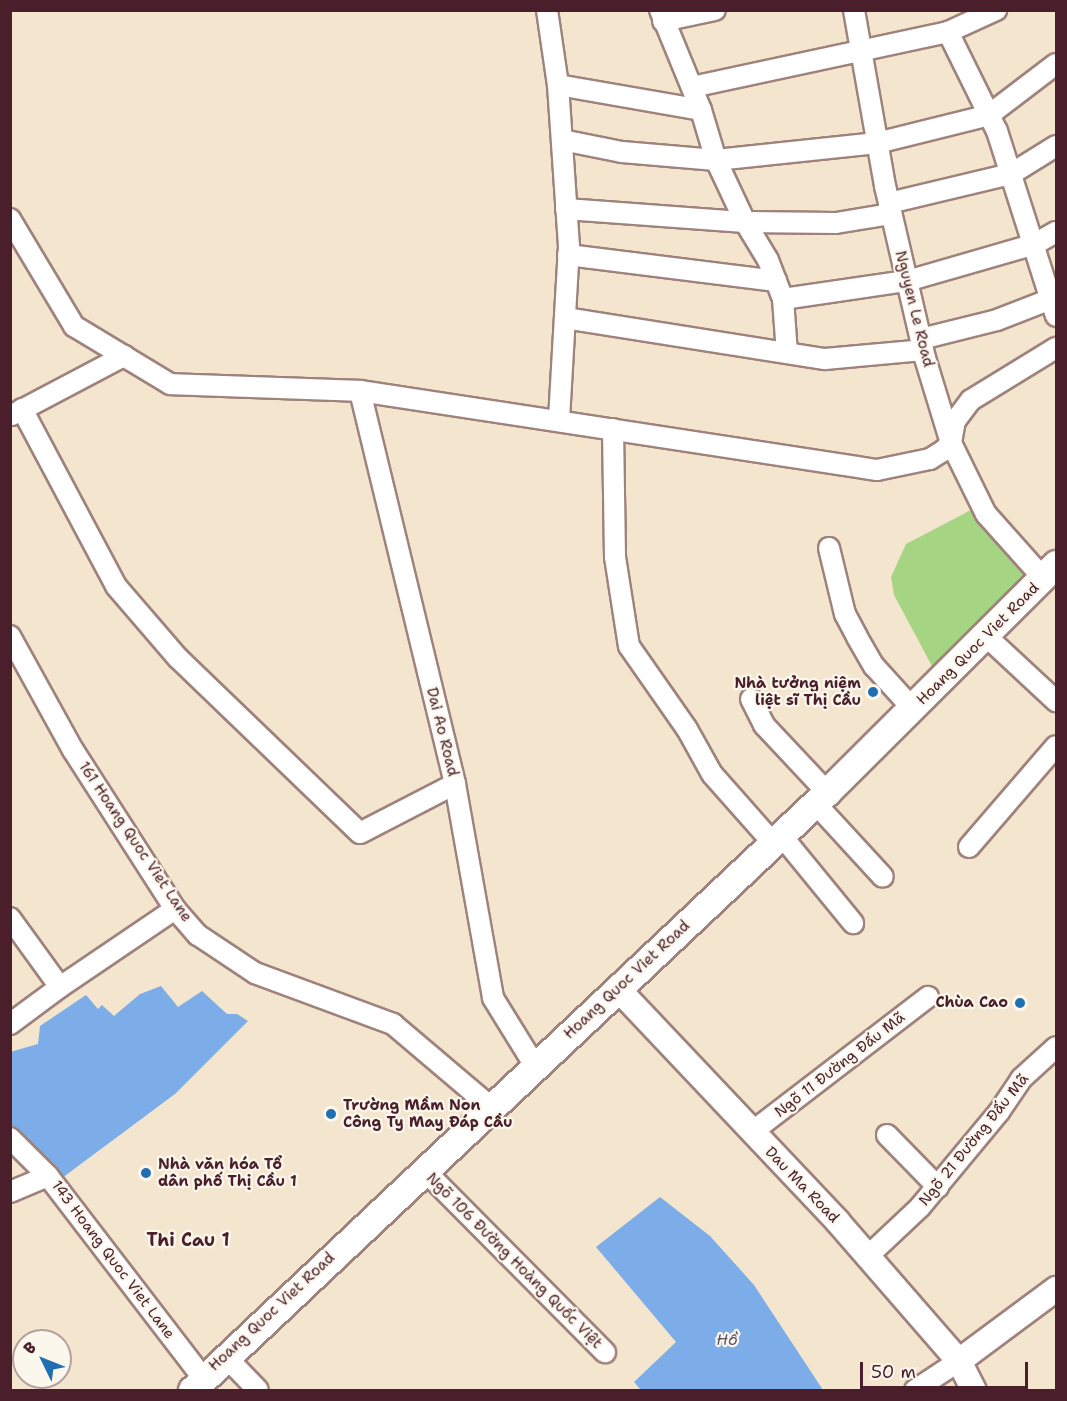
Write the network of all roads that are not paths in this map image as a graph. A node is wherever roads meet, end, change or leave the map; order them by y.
1 (547, 10) edge
2 (715, 10) edge
3 (854, 10) edge
4 (996, 10) edge
5 (661, 16) edge
6 (948, 32) junction
7 (861, 51) junction
8 (1056, 64) edge
9 (558, 85) junction
10 (692, 87) junction
11 (701, 110) junction
12 (989, 115) junction
13 (562, 140) junction
14 (877, 143) junction
15 (1056, 146) edge
16 (716, 160) junction
17 (1011, 174) junction
18 (890, 208) junction
19 (566, 209) junction
20 (10, 219) edge
21 (745, 222) junction
22 (1056, 232) edge
23 (1035, 244) junction
24 (568, 255) junction
25 (907, 281) junction
26 (779, 290) junction
27 (1054, 304) edge
28 (565, 318) junction
29 (922, 344) junction
30 (1056, 348) edge
31 (787, 353) junction
32 (124, 356) junction
33 (360, 391) junction
34 (16, 412) edge
35 (559, 420) junction
36 (614, 429) junction
37 (951, 444) junction
38 (829, 548) dead end
39 (1050, 571) edge
40 (10, 636) edge
41 (986, 636) junction
42 (752, 699) dead end
43 (1056, 701) edge
44 (913, 709) junction
45 (1056, 746) edge
46 (455, 784) junction
47 (821, 797) junction
48 (777, 839) junction
49 (969, 847) dead end
50 (883, 877) dead end
51 (175, 909) junction
52 (10, 918) edge
53 (853, 923) dead end
54 (60, 987) junction
55 (618, 989) junction
56 (928, 997) dead end
57 (10, 1024) edge
58 (1056, 1047) edge
59 (535, 1066) junction
60 (491, 1107) junction
61 (753, 1132) junction
62 (887, 1135) dead end
63 (10, 1138) edge
64 (424, 1170) junction
65 (48, 1176) junction
66 (938, 1187) junction
67 (10, 1192) edge
68 (867, 1257) junction
69 (1056, 1289) edge
70 (605, 1352) dead end
71 (225, 1356) junction
72 (959, 1360) junction
73 (197, 1384) edge
74 (258, 1390) edge
75 (915, 1390) edge
76 (974, 1390) edge

1 - 9 street
2 - 5 street
3 - 7 street, Nguyen Le Road
4 - 6 street
5 - 10 street
6 - 7 street
6 - 12 street
7 - 10 street
7 - 14 street, Nguyen Le Road
8 - 12 street
9 - 11 street
9 - 13 street
10 - 11 street
11 - 16 street
12 - 14 street
12 - 17 street
13 - 16 street
13 - 19 street
14 - 16 street
14 - 18 street, Nguyen Le Road
15 - 17 street
16 - 21 street
17 - 18 street
17 - 23 street
18 - 21 street
18 - 25 street, Nguyen Le Road
19 - 21 street
19 - 24 street
20 - 32 street
21 - 26 street
22 - 23 street
23 - 25 street
23 - 27 street
24 - 26 street
24 - 28 street
25 - 26 street
25 - 29 street, Nguyen Le Road
26 - 31 street
27 - 29 street
28 - 31 street
28 - 35 street
29 - 31 street
29 - 37 street, Nguyen Le Road
30 - 37 street
32 - 33 street
32 - 34 street
33 - 35 street
33 - 46 street, Dai Ao Road
34 - 46 street
35 - 36 street
36 - 37 street
36 - 48 street
37 - 39 street, Nguyen Le Road
38 - 44 street
39 - 41 main road, Hoang Quoc Viet Road
40 - 51 street, 161 Hoang Quoc Viet Lane
41 - 43 street
41 - 44 main road, Hoang Quoc Viet Road
42 - 47 street
44 - 47 main road, Hoang Quoc Viet Road
45 - 49 street
46 - 59 street, Dai Ao Road
47 - 48 main road, Hoang Quoc Viet Road
47 - 50 street
48 - 53 street
48 - 55 main road, Hoang Quoc Viet Road
51 - 54 street
51 - 60 street, 161 Hoang Quoc Viet Lane
52 - 54 street
54 - 57 street
55 - 59 main road, Hoang Quoc Viet Road
55 - 61 street, Dau Ma Road
56 - 61 street, Ngõ 11 Đường Đấu Mã
58 - 66 street, Ngõ 21 Đường Đấu Mã
59 - 60 main road, Hoang Quoc Viet Road
60 - 64 main road, Hoang Quoc Viet Road
61 - 68 street, Dau Ma Road
62 - 66 street
63 - 65 street
64 - 70 street, Ngõ 106 Đường Hoàng Quốc Việt
64 - 71 main road, Hoang Quoc Viet Road
65 - 67 street, 143 Hoang Quoc Viet Lane
65 - 73 street, 143 Hoang Quoc Viet Lane
66 - 68 street, Ngõ 21 Đường Đấu Mã
68 - 72 street, Dau Ma Road
69 - 72 street
71 - 73 main road, Hoang Quoc Viet Road
71 - 74 street
72 - 75 street
72 - 76 street, Dau Ma Road

